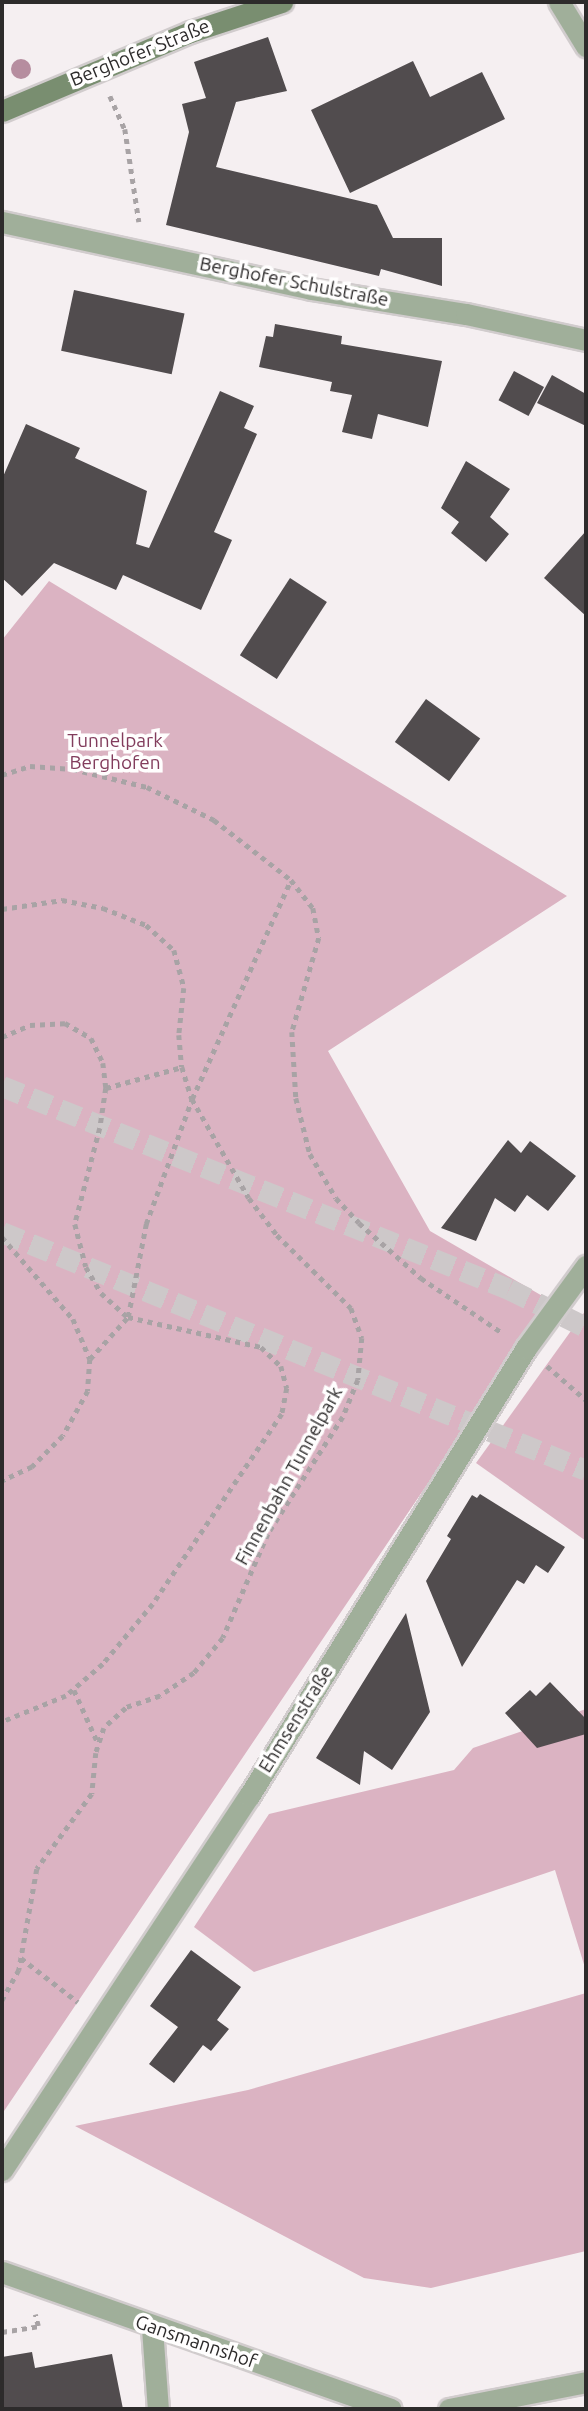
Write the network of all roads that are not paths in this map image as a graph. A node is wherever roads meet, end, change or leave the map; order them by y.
1 (282, 2) edge
2 (559, 2) edge
3 (586, 46) edge
4 (2, 111) edge
5 (2, 222) edge
6 (586, 340) edge
7 (586, 1266) edge
8 (2, 2170) edge
9 (2, 2272) edge
10 (152, 2328) junction
11 (586, 2382) edge
12 (158, 2409) edge
13 (391, 2409) edge
14 (449, 2409) edge

1 - 4 street, Berghofer Straße
2 - 3 street
5 - 6 street, Berghofer Schulstraße
7 - 8 street, Ehmsenstraße
9 - 10 street, Gansmannshof
10 - 12 street
10 - 13 street, Gansmannshof
11 - 14 street

